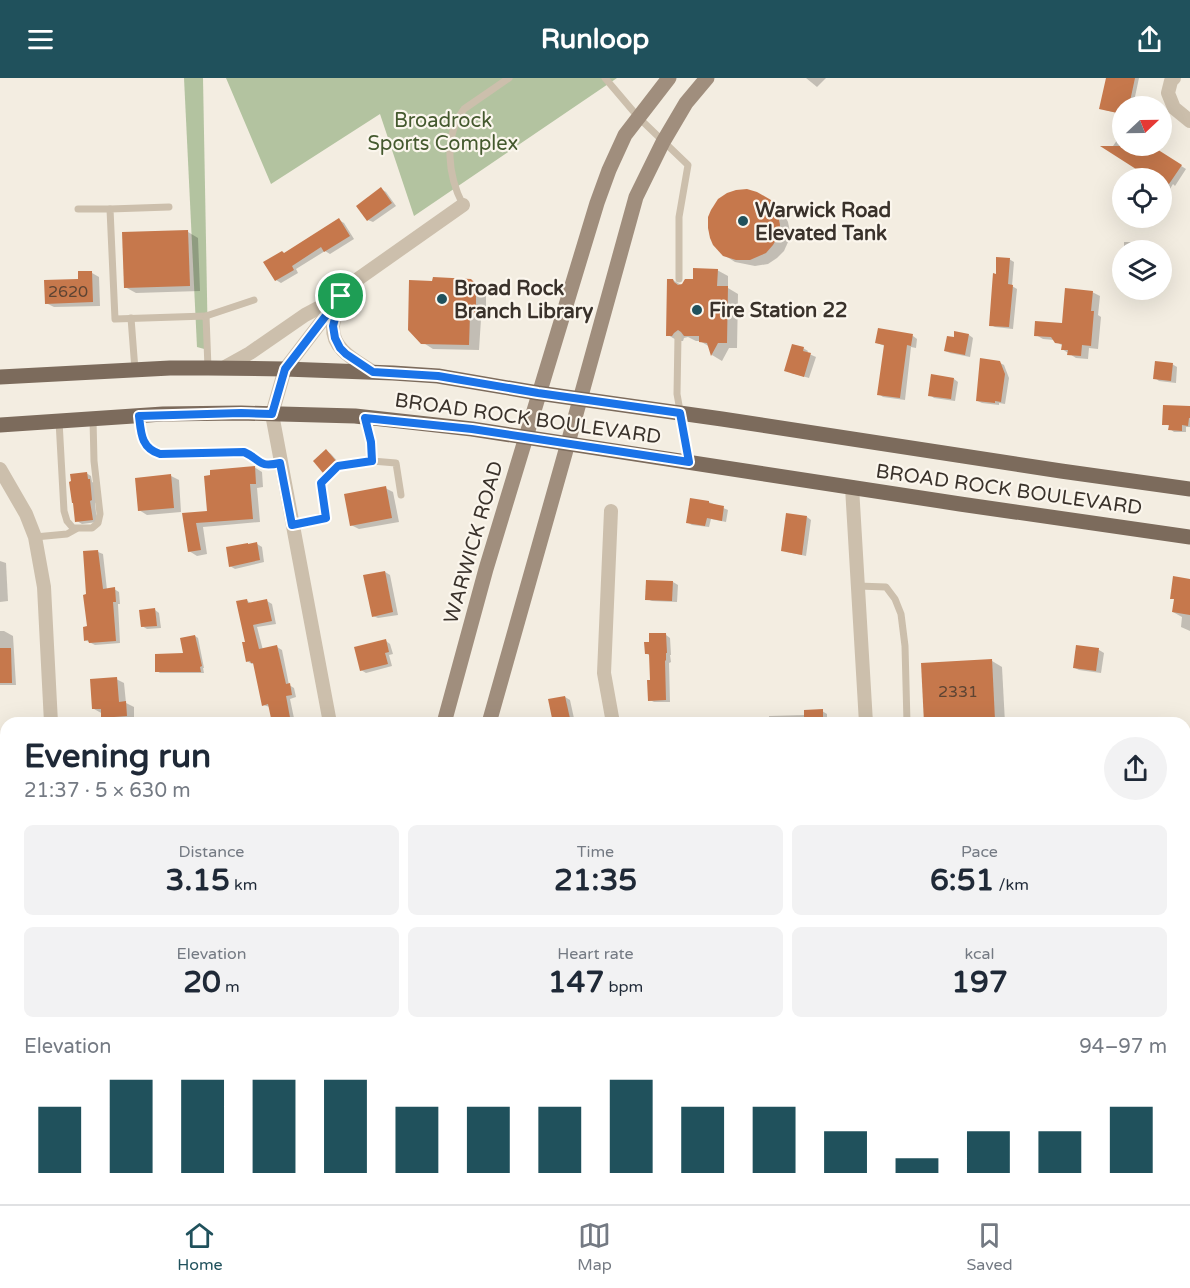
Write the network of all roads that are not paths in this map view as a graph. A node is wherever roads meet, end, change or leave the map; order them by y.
1 (509, 78) edge
2 (605, 78) edge
3 (669, 78) edge
4 (707, 78) edge
5 (1174, 78) edge
6 (639, 118) junction
7 (1190, 121) edge
8 (663, 142) junction
9 (463, 205) joint
10 (170, 207) dead end
11 (78, 209) dead end
12 (110, 209) junction
13 (679, 279) dead end
14 (341, 296) junction
15 (254, 300) dead end
16 (206, 316) junction
17 (131, 318) junction
18 (678, 336) dead end
19 (215, 368) junction
20 (285, 369) junction
21 (135, 370) junction
22 (373, 372) junction
23 (0, 377) edge
24 (538, 393) junction
25 (580, 399) junction
26 (680, 413) junction
27 (272, 414) junction
28 (139, 416) junction
29 (93, 418) junction
30 (365, 418) junction
31 (59, 421) junction
32 (0, 425) edge
33 (525, 437) junction
34 (568, 443) junction
35 (372, 461) junction
36 (689, 462) junction
37 (280, 463) junction
38 (0, 469) edge
39 (852, 487) junction
40 (1190, 489) edge
41 (401, 495) dead end
42 (611, 511) dead end
43 (292, 525) junction
44 (76, 529) junction
45 (35, 537) junction
46 (1190, 537) edge
47 (857, 586) junction
48 (51, 717) edge
49 (329, 717) edge
50 (446, 717) edge
51 (491, 717) edge
52 (612, 717) edge
53 (866, 717) edge
54 (907, 717) edge

1 - 9 lane
2 - 6 lane
3 - 6 main road, WARWICK ROAD
4 - 8 main road
5 - 7 street
6 - 8 lane
6 - 24 main road, WARWICK ROAD
8 - 13 lane
8 - 25 main road
9 - 14 street
10 - 12 lane
11 - 12 lane
12 - 17 lane
14 - 19 street
14 - 20 street
14 - 22 street
15 - 16 lane
16 - 17 lane
16 - 19 lane
17 - 21 lane
18 - 26 lane
19 - 20 main road, BROAD ROCK BOULEVARD
19 - 21 main road, BROAD ROCK BOULEVARD
20 - 22 main road, BROAD ROCK BOULEVARD
20 - 27 street
21 - 23 main road, BROAD ROCK BOULEVARD
22 - 24 main road, BROAD ROCK BOULEVARD
24 - 25 main road, BROAD ROCK BOULEVARD
24 - 33 main road, WARWICK ROAD
25 - 26 main road, BROAD ROCK BOULEVARD
25 - 34 main road
26 - 36 lane
26 - 40 main road, BROAD ROCK BOULEVARD
27 - 28 main road, BROAD ROCK BOULEVARD
27 - 30 main road, BROAD ROCK BOULEVARD
27 - 37 street
28 - 29 main road, BROAD ROCK BOULEVARD
28 - 37 lane
29 - 31 main road, BROAD ROCK BOULEVARD
29 - 44 lane
30 - 33 main road, BROAD ROCK BOULEVARD
30 - 35 lane
31 - 32 main road, BROAD ROCK BOULEVARD
31 - 44 lane
33 - 34 main road, BROAD ROCK BOULEVARD
33 - 50 main road, WARWICK ROAD
34 - 36 main road, BROAD ROCK BOULEVARD
34 - 51 main road
35 - 41 lane
35 - 43 lane
36 - 39 main road, BROAD ROCK BOULEVARD
37 - 43 street
38 - 45 street
39 - 46 main road, BROAD ROCK BOULEVARD
39 - 47 street
42 - 52 street
43 - 49 street
44 - 45 lane
45 - 48 street
47 - 53 street
47 - 54 lane

